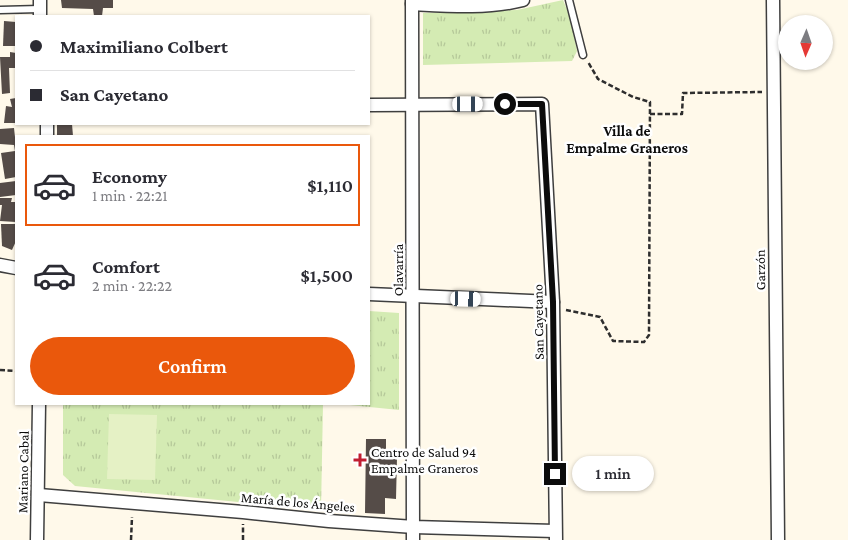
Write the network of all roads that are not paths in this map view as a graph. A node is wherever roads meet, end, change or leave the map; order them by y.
1 (523, 0) edge
2 (569, 0) edge
3 (773, 0) edge
4 (412, 2) edge
5 (40, 8) edge
6 (0, 10) edge
7 (583, 55) road end
8 (412, 104) junction
9 (370, 105) edge
10 (0, 265) edge
11 (15, 268) edge
12 (370, 294) edge
13 (413, 297) junction
14 (553, 302) junction
15 (39, 405) edge
16 (38, 495) junction
17 (414, 527) junction
18 (556, 535) edge
19 (37, 540) edge
20 (413, 540) edge
21 (778, 540) edge

1 - 4 street
2 - 7 lane
3 - 21 street, Garzón
4 - 8 street, Olavarría
5 - 6 lane
8 - 9 street
8 - 13 street, Olavarría
8 - 14 street, San Cayetano
10 - 11 street
12 - 13 street
13 - 14 street
13 - 17 street, Olavarría
14 - 18 street, San Cayetano
15 - 16 street, Mariano Cabal
16 - 17 street, María de los Ángeles
16 - 19 street, Mariano Cabal
17 - 18 street, María de los Ángeles
17 - 20 street, Olavarría

